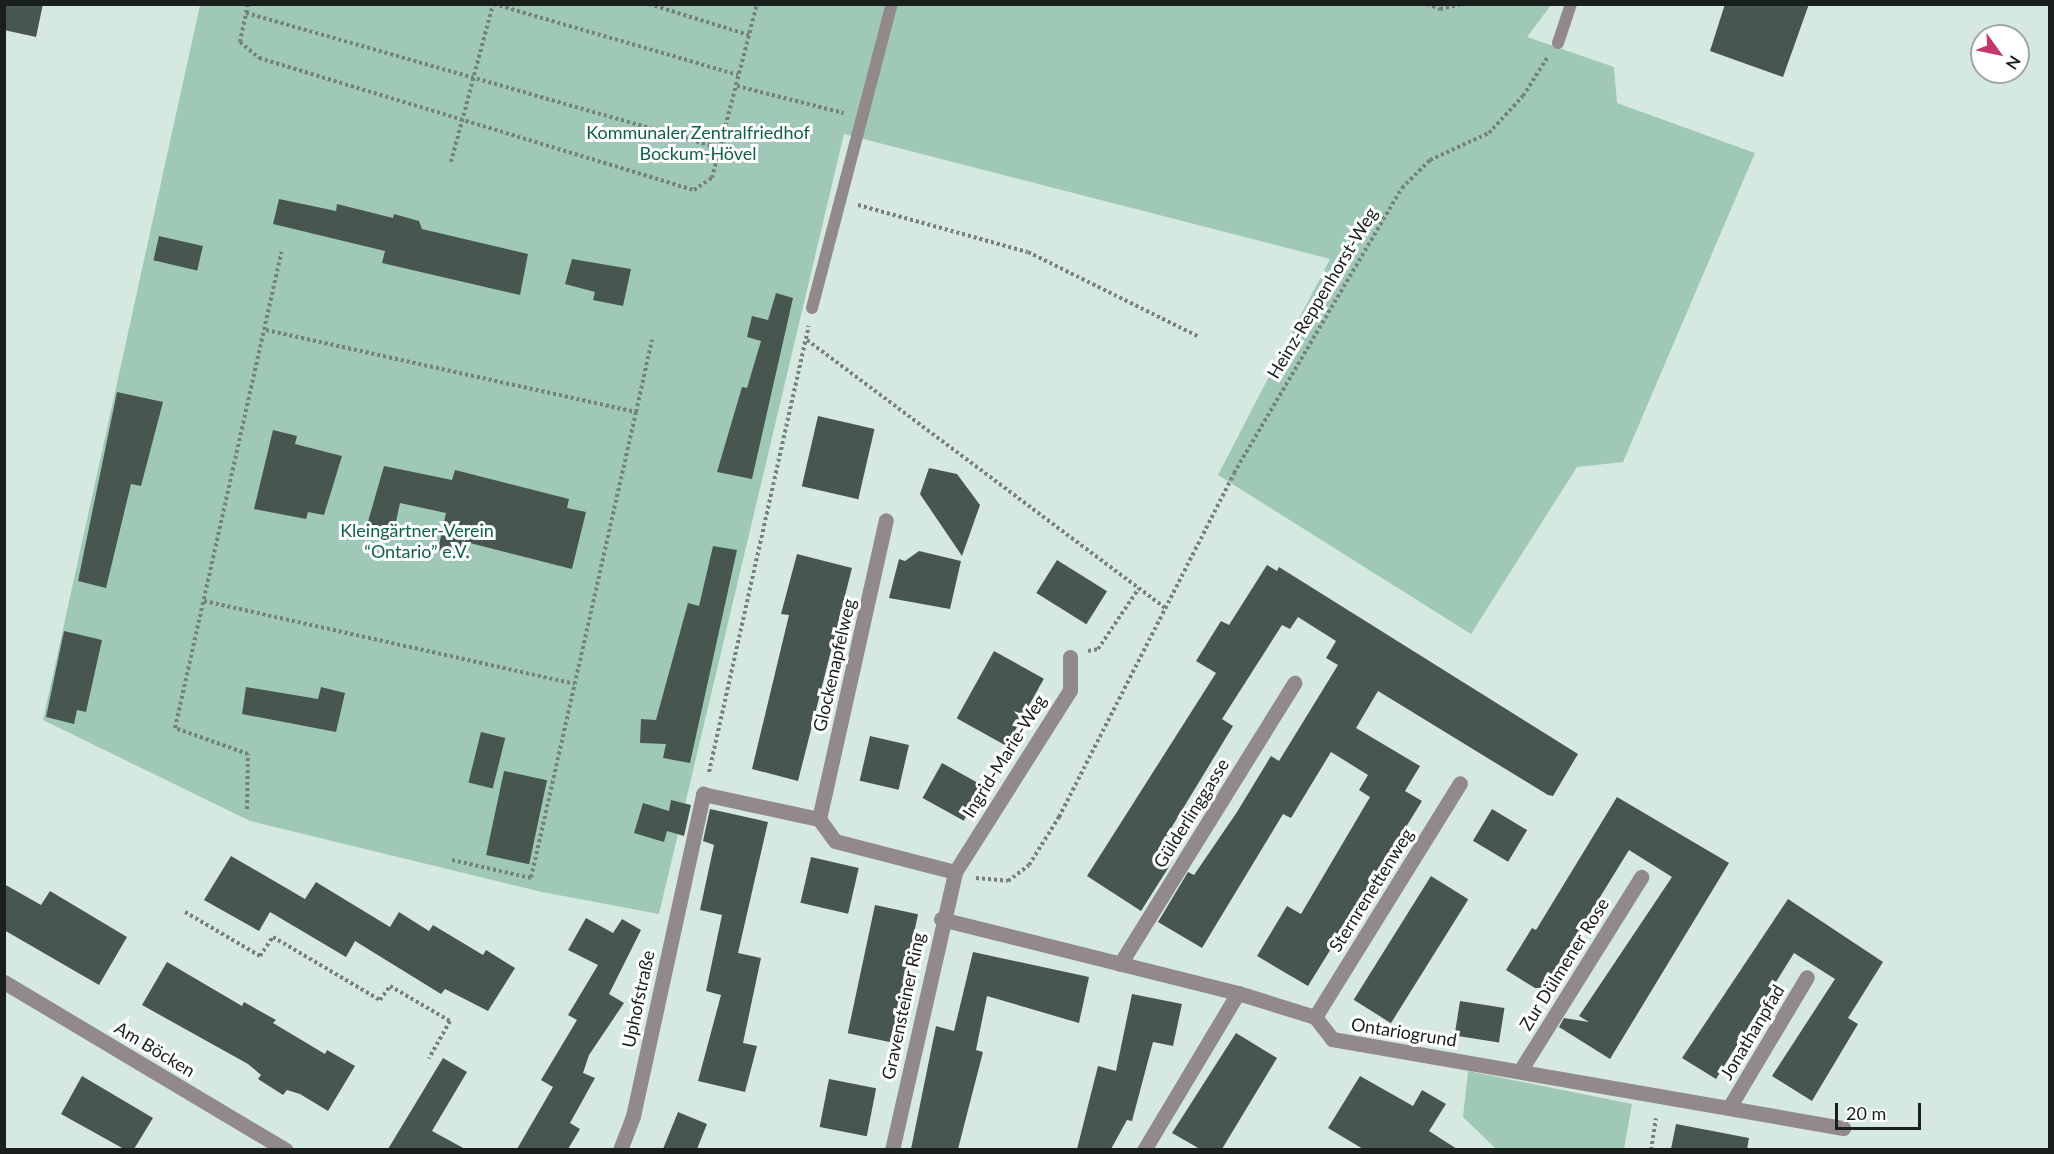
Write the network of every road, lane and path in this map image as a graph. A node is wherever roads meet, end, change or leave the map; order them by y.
1 (248, 4) edge
2 (494, 4) edge
3 (649, 4) edge
4 (757, 4) edge
5 (892, 4) edge
6 (1426, 4) edge
7 (1461, 4) edge
8 (1571, 4) edge
9 (246, 13) junction
10 (748, 35) junction
11 (1558, 43) joint
12 (474, 74) junction
13 (738, 75) junction
14 (737, 86) junction
15 (463, 117) junction
16 (864, 119) junction
17 (720, 148) junction
18 (451, 162) dead end
19 (842, 200) junction
20 (281, 252) dead end
21 (812, 308) joint
22 (266, 330) junction
23 (1197, 336) dead end
24 (652, 340) dead end
25 (807, 340) junction
26 (636, 412) junction
27 (886, 520) dead end
28 (1139, 588) junction
29 (204, 601) junction
30 (1166, 609) junction
31 (1070, 657) joint
32 (1294, 683) dead end
33 (575, 684) junction
34 (1460, 783) dead end
35 (703, 794) junction
36 (247, 809) dead end
37 (819, 819) junction
38 (453, 860) dead end
39 (955, 872) junction
40 (1641, 877) dead end
41 (185, 912) dead end
42 (941, 919) junction
43 (1120, 964) junction
44 (1806, 977) dead end
45 (4, 982) edge
46 (1238, 993) junction
47 (1315, 1017) junction
48 (429, 1058) dead end
49 (1520, 1071) junction
50 (1660, 1096) junction
51 (1730, 1106) junction
52 (1843, 1128) dead end
53 (286, 1149) edge
54 (620, 1149) edge
55 (892, 1149) edge
56 (1144, 1149) edge
57 (1650, 1149) edge

1 - 9 path
2 - 12 path
2 - 13 path
3 - 10 path
4 - 10 path
5 - 16 lane
6 - 7 path
8 - 11 lane
9 - 12 path
9 - 15 path
10 - 13 path
11 - 30 path, Heinz-Reppenhorst-Weg
12 - 15 path
12 - 17 path
13 - 14 path
14 - 16 path
14 - 17 path
15 - 17 path
15 - 18 path
16 - 19 lane
19 - 21 lane
19 - 23 path
20 - 22 path
21 - 25 path
22 - 26 path
22 - 29 path
24 - 26 path
25 - 28 path
25 - 35 path
26 - 33 path
27 - 37 street, Glockenapfelweg
28 - 30 path
28 - 31 path
29 - 33 path
29 - 36 path
30 - 39 path, Heinz-Reppenhorst-Weg
31 - 39 street, Ingrid-Marie-Weg
32 - 43 street, Gülderlinggasse
33 - 38 path
34 - 47 street, Sternrenettenweg
35 - 37 street
35 - 54 street, Uphofstraße
37 - 39 street
39 - 42 street, Gravensteiner Ring
40 - 49 street, Zur Dülmener Rose
41 - 48 path
42 - 43 street
42 - 55 street, Gravensteiner Ring
43 - 46 street
44 - 51 street, Jonathanpfad
45 - 53 street, Am Böcken
46 - 47 street
46 - 56 street
47 - 49 street, Ontariogrund
49 - 50 street, Ontariogrund
50 - 51 street, Ontariogrund
50 - 57 path
51 - 52 street, Ontariogrund

